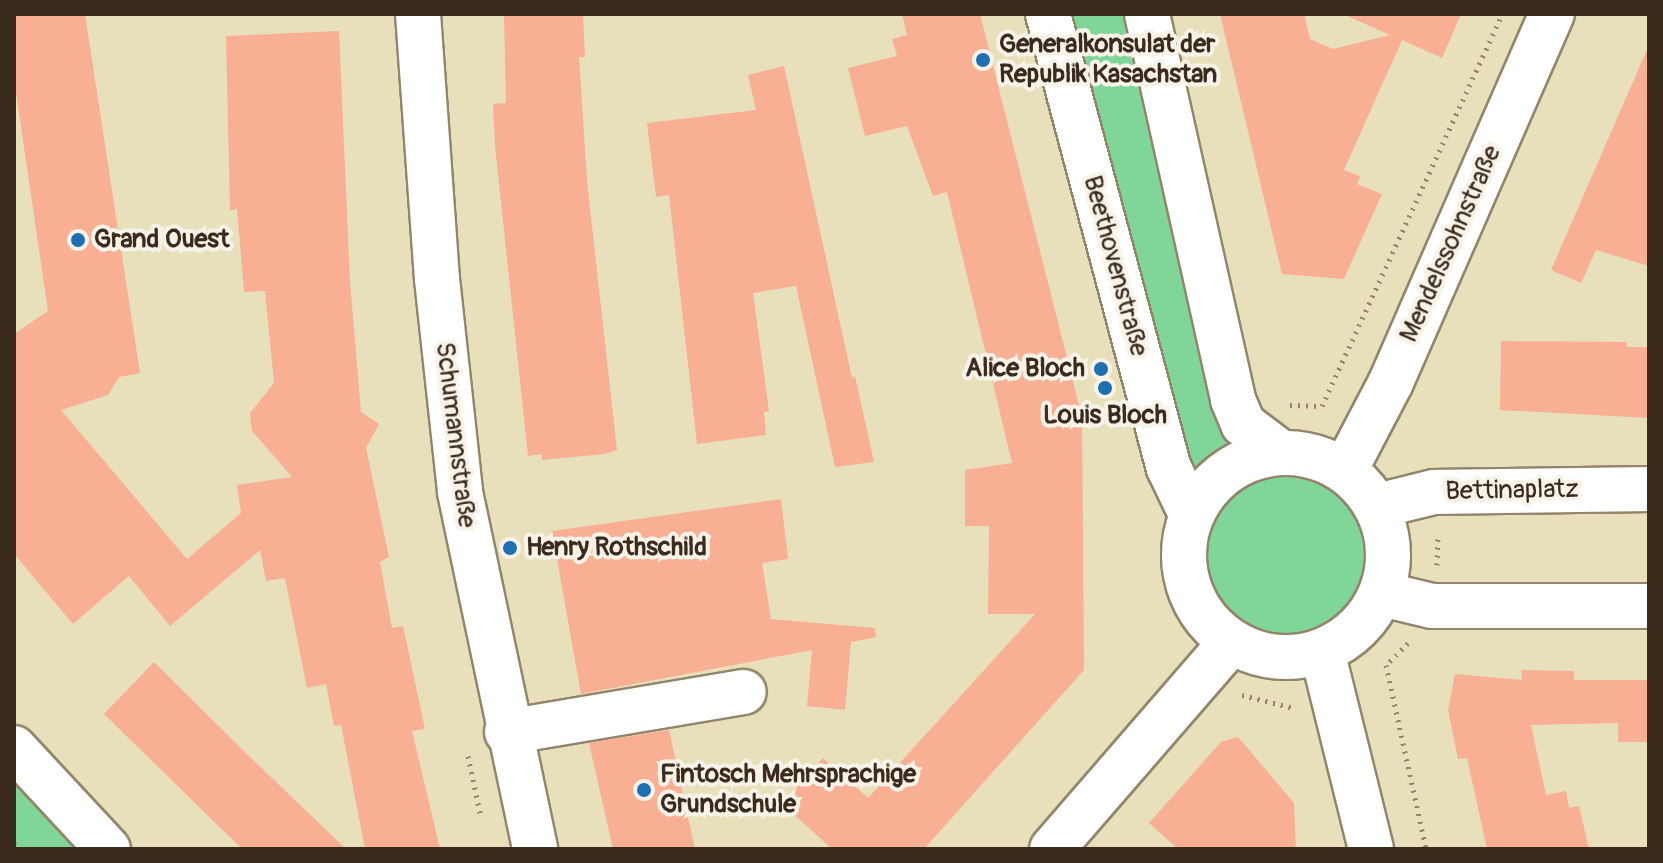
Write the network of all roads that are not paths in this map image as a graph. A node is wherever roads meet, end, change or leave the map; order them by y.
1 (418, 14) edge
2 (1048, 14) edge
3 (1147, 14) edge
4 (1552, 14) edge
5 (1280, 452) junction
6 (1345, 470) junction
7 (1649, 489) edge
8 (1377, 506) junction
9 (1191, 514) junction
10 (1382, 594) junction
11 (1649, 606) edge
12 (1231, 642) junction
13 (1322, 651) junction
14 (744, 692) dead end
15 (507, 732) junction
16 (14, 748) edge
17 (108, 849) edge
18 (535, 849) edge
19 (1052, 849) edge
20 (1371, 849) edge

1 - 15 street, Schumannstraße
2 - 9 street, Beethovenstraße
3 - 5 street
4 - 6 street, Mendelssohnstraße
5 - 6 street
5 - 9 street
6 - 8 street
7 - 8 street, Bettinaplatz
8 - 10 street
9 - 12 street
10 - 11 street
10 - 13 street
12 - 13 street
12 - 19 street
13 - 20 street
14 - 15 street
15 - 18 street, Schumannstraße
16 - 17 street

